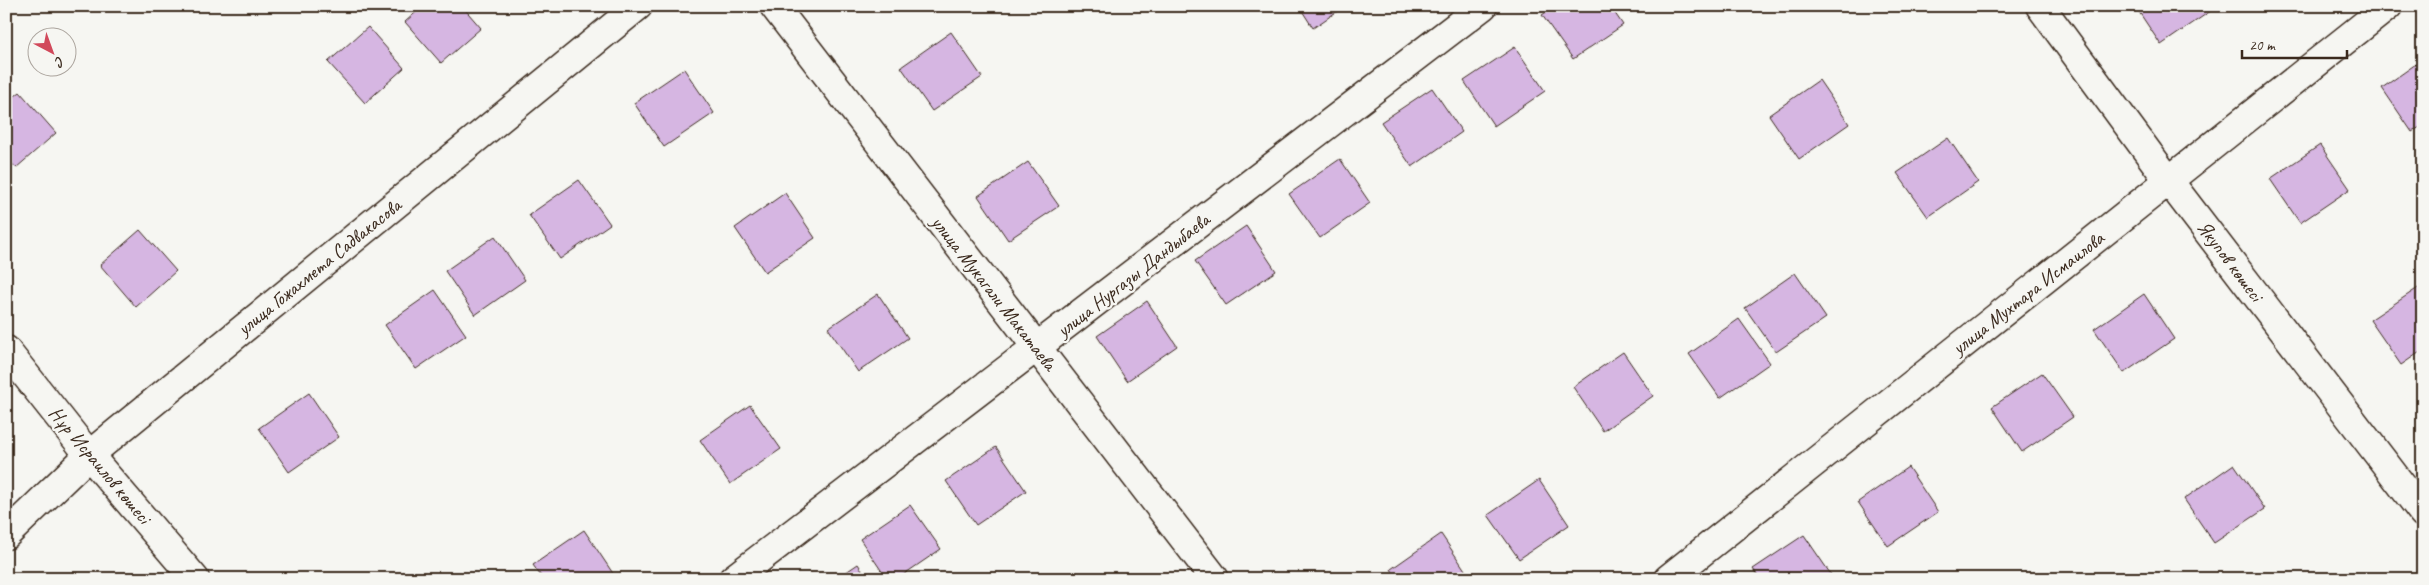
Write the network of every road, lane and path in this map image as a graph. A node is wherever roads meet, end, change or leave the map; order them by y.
1 (638, 6) edge
2 (774, 6) edge
3 (1483, 6) edge
4 (2040, 6) edge
5 (2388, 6) edge
6 (2169, 181) junction
7 (1037, 349) junction
8 (6, 350) edge
9 (89, 455) junction
10 (2423, 512) edge
11 (6, 535) edge
12 (195, 579) edge
13 (733, 579) edge
14 (1215, 579) edge
15 (1668, 579) edge

1 - 9 street, улица Гожахмета Садвакасова
2 - 7 street, улица Мукагали Макатаева
3 - 7 street, улица Нургазы Дандыбаева
4 - 6 street, Якупов көшесі
5 - 6 street, улица Мухтара Исмаилова
6 - 10 street, Якупов көшесі
6 - 15 street, улица Мухтара Исмаилова
7 - 13 street, улица Нургазы Дандыбаева
7 - 14 street, улица Мукагали Макатаева
8 - 9 street, Нұр Исраилов көшесі
9 - 11 street, улица Гожахмета Садвакасова
9 - 12 street, Нұр Исраилов көшесі

